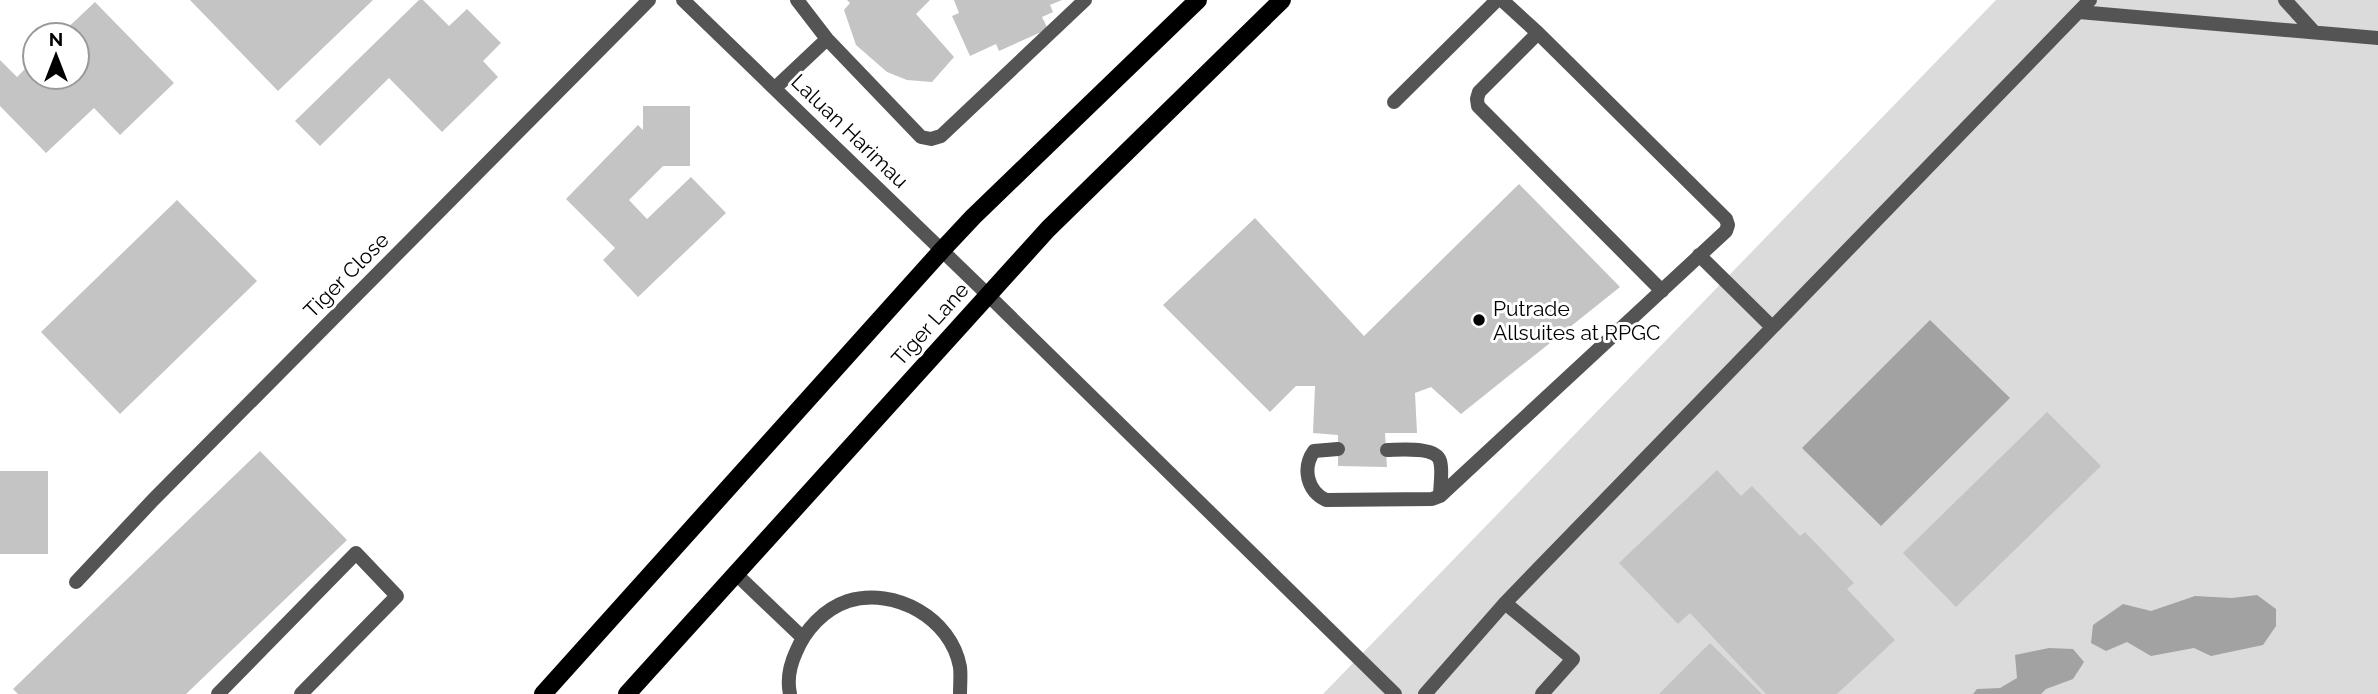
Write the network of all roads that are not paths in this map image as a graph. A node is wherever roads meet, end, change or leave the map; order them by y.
1 (649, 0) edge
2 (682, 0) edge
3 (797, 0) edge
4 (1085, 0) edge
5 (1198, 0) edge
6 (1282, 0) edge
7 (1500, 0) edge
8 (2090, 0) edge
9 (2284, 0) edge
10 (2079, 12) junction
11 (2314, 32) junction
12 (1538, 33) junction
13 (2378, 38) edge
14 (827, 39) junction
15 (775, 88) junction
16 (1394, 102) dead end
17 (943, 248) junction
18 (1699, 255) junction
19 (1662, 290) junction
20 (987, 294) junction
21 (1772, 327) junction
22 (1338, 449) dead end
23 (1387, 450) dead end
24 (1440, 496) junction
25 (736, 575) junction
26 (76, 582) dead end
27 (1505, 603) junction
28 (802, 637) junction
29 (218, 694) edge
30 (302, 694) edge
31 (543, 694) edge
32 (627, 694) edge
33 (790, 694) edge
34 (960, 694) edge
35 (1395, 694) edge
36 (1425, 694) edge
37 (1542, 694) edge

1 - 26 street, Tiger Close
2 - 15 street, Laluan Harimau
3 - 14 street
4 - 14 street
5 - 17 main road, Tiger Lane
6 - 20 main road, Tiger Lane
7 - 12 street
7 - 16 street
8 - 10 street
9 - 11 street
10 - 11 street
10 - 21 street
11 - 13 street
12 - 18 street
12 - 19 street
14 - 15 street
15 - 17 street, Laluan Harimau
17 - 20 street, Laluan Harimau
17 - 31 main road, Tiger Lane
18 - 19 street
18 - 21 street
19 - 24 street
20 - 25 main road, Tiger Lane
20 - 35 street, Laluan Harimau
21 - 27 street
22 - 24 street
23 - 24 street
25 - 28 street
25 - 32 main road, Tiger Lane
27 - 36 street
27 - 37 street
28 - 33 street
28 - 34 street
29 - 30 street

